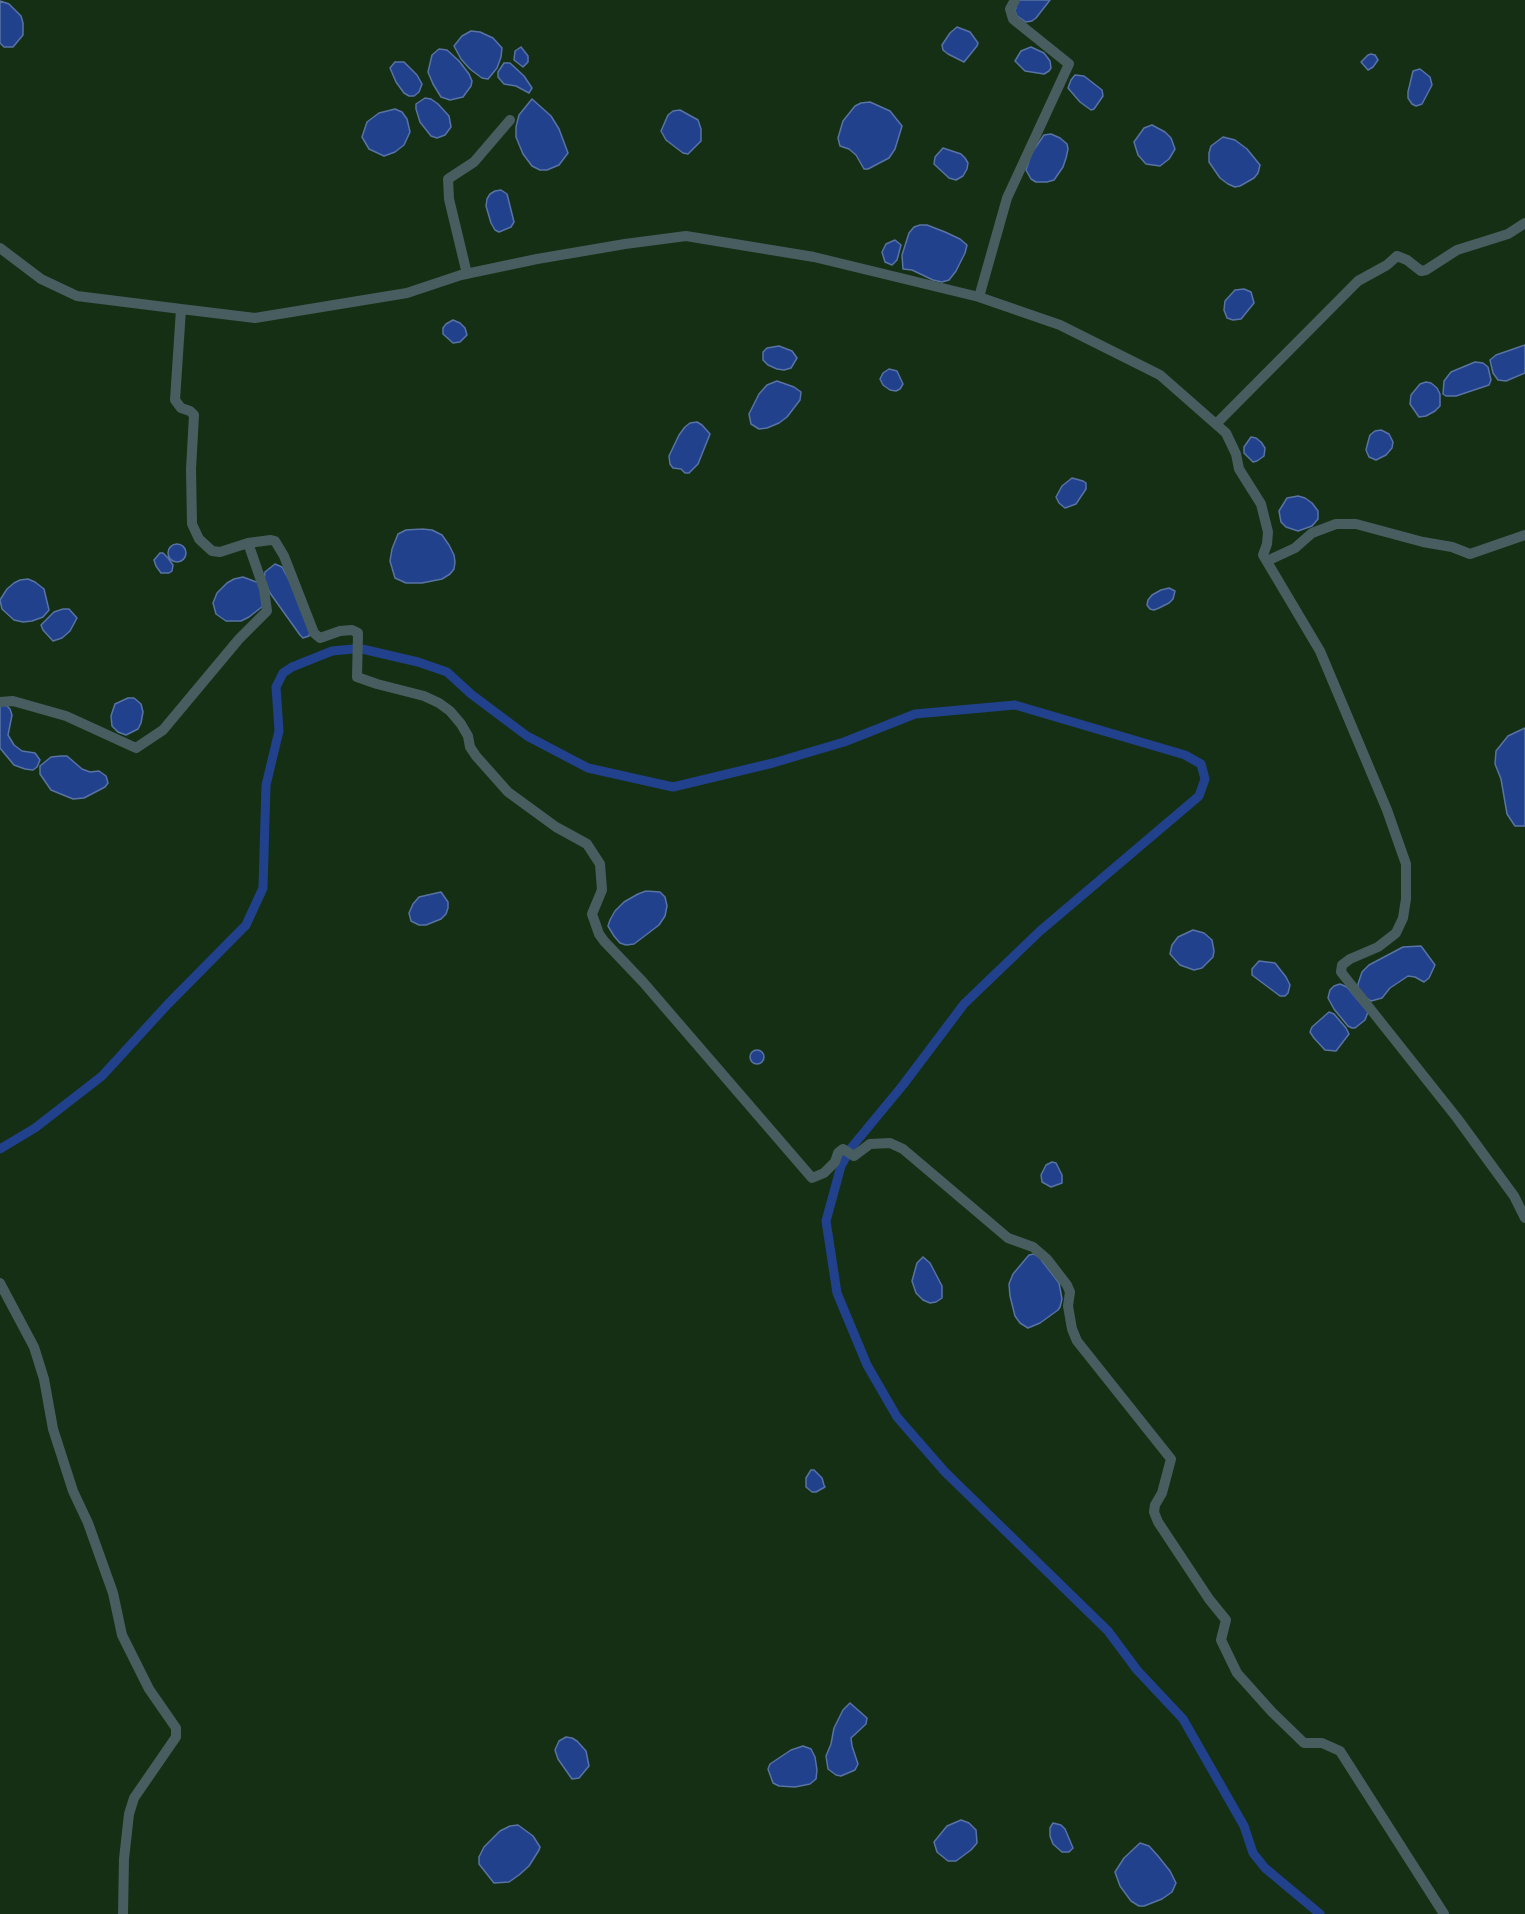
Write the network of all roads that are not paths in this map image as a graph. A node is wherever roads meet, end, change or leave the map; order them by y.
1 (1015, 0) edge
2 (510, 120) dead end
3 (1525, 223) edge
4 (0, 248) edge
5 (467, 274) junction
6 (979, 297) junction
7 (181, 309) junction
8 (1216, 424) junction
9 (1525, 535) edge
10 (248, 543) junction
11 (1267, 561) junction
12 (0, 702) edge
13 (1525, 1218) edge
14 (0, 1283) edge
15 (123, 1914) edge
16 (1444, 1914) edge

1 - 6 street
2 - 5 street
3 - 8 street
4 - 7 street
5 - 6 street
5 - 7 street
6 - 8 street
7 - 10 street
8 - 11 street
9 - 11 street
10 - 12 street
10 - 16 street
11 - 13 street
14 - 15 street

